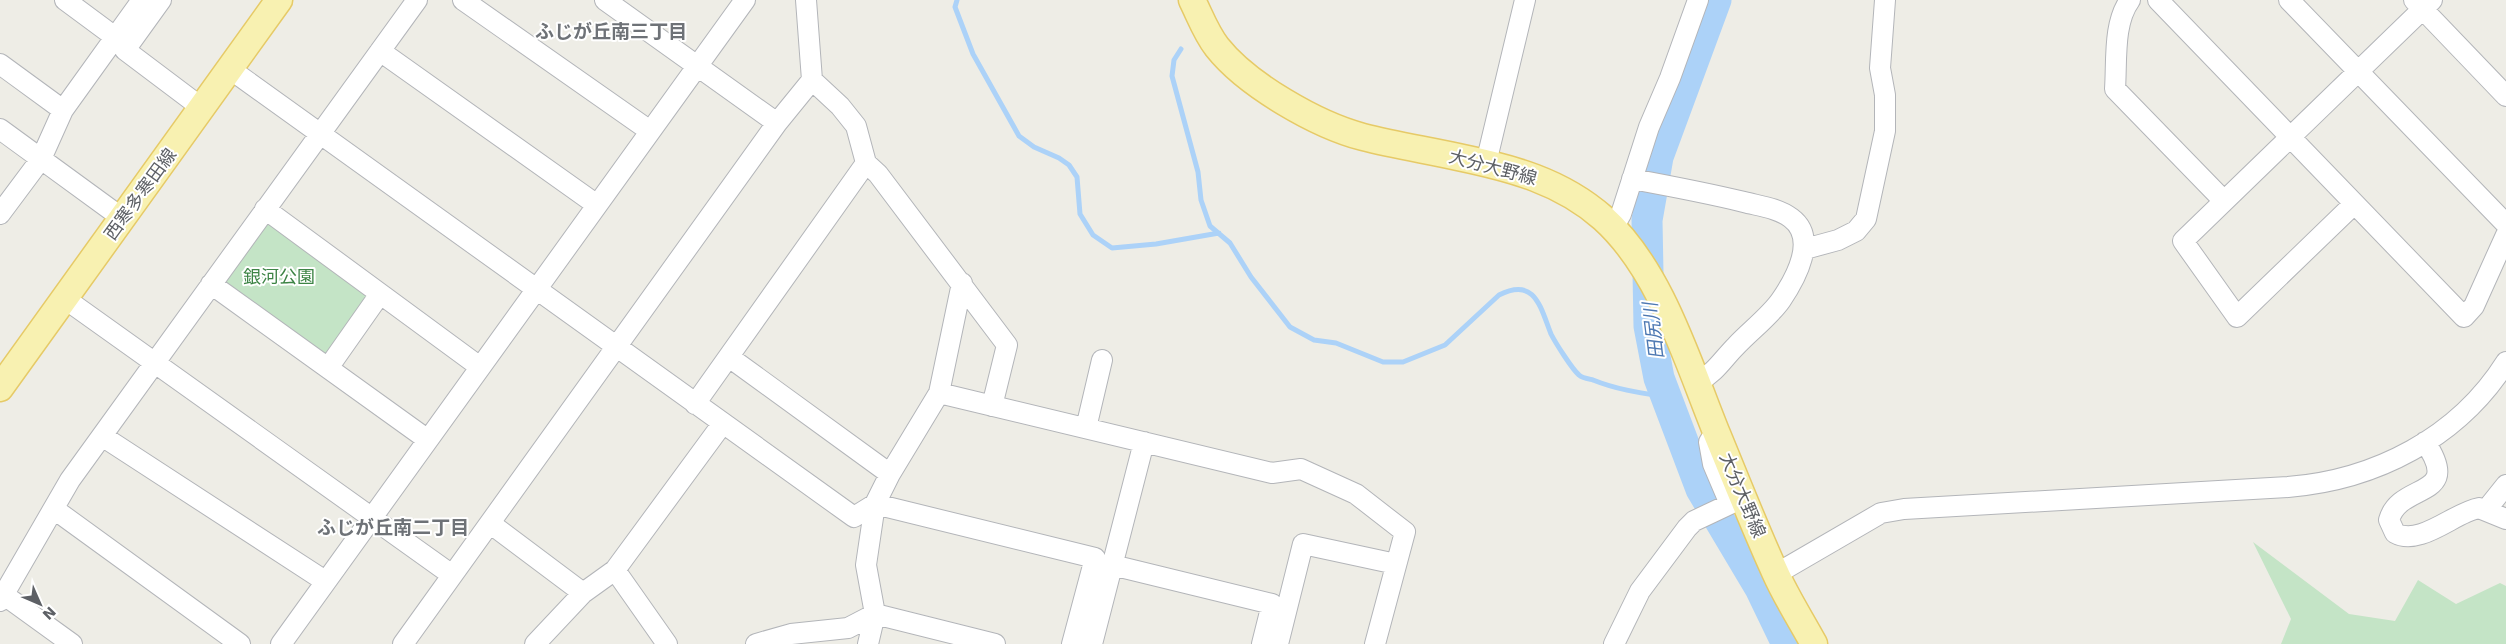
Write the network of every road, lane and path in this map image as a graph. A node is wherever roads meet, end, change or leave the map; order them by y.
1 (65, 0) edge
2 (142, 0) edge
3 (161, 0) edge
4 (279, 0) edge
5 (416, 0) edge
6 (463, 0) edge
7 (605, 0) edge
8 (745, 0) edge
9 (806, 0) edge
10 (1192, 0) edge
11 (1525, 0) edge
12 (1698, 0) edge
13 (1885, 0) edge
14 (2130, 0) edge
15 (2158, 0) edge
16 (2289, 0) edge
17 (2423, 3) edge
18 (115, 37) junction
19 (380, 51) junction
20 (0, 64) edge
21 (697, 66) junction
22 (230, 69) junction
23 (2358, 71) junction
24 (812, 80) junction
25 (2506, 96) edge
26 (202, 108) junction
27 (63, 110) junction
28 (776, 123) junction
29 (0, 129) edge
30 (650, 132) junction
31 (320, 134) junction
32 (2290, 137) junction
33 (41, 159) junction
34 (866, 163) junction
35 (1486, 163) junction
36 (1632, 180) junction
37 (2224, 201) junction
38 (2354, 204) junction
39 (597, 205) junction
40 (2, 207) edge
41 (265, 209) junction
42 (122, 218) junction
43 (2506, 224) edge
44 (1613, 228) junction
45 (2506, 235) edge
46 (1805, 249) junction
47 (962, 283) junction
48 (211, 284) junction
49 (537, 289) junction
50 (380, 294) junction
51 (64, 298) junction
52 (616, 346) junction
53 (729, 357) junction
54 (1102, 360) dead end
55 (154, 362) junction
56 (2506, 362) edge
57 (480, 367) junction
58 (328, 368) junction
59 (1698, 382) junction
60 (0, 388) edge
61 (939, 393) junction
62 (696, 404) junction
63 (992, 406) junction
64 (723, 423) junction
65 (1086, 428) junction
66 (1716, 431) junction
67 (102, 436) junction
68 (428, 440) junction
69 (1144, 442) junction
70 (2425, 442) junction
71 (890, 474) junction
72 (2506, 485) edge
73 (875, 504) junction
74 (54, 509) junction
75 (2486, 510) junction
76 (372, 518) junction
77 (2506, 519) edge
78 (491, 524) junction
79 (1396, 564) junction
80 (1112, 565) junction
81 (615, 570) junction
82 (1776, 574) junction
83 (452, 575) junction
84 (326, 582) junction
85 (583, 593) junction
86 (1, 596) edge
87 (875, 614) junction
88 (72, 644) edge
89 (240, 644) edge
90 (281, 644) edge
91 (403, 644) edge
92 (536, 644) edge
93 (667, 644) edge
94 (756, 644) edge
95 (868, 644) edge
96 (995, 644) edge
97 (1072, 644) edge
98 (1092, 644) edge
99 (1262, 644) edge
100 (1278, 644) edge
101 (1375, 644) edge
102 (1614, 644) edge
103 (1814, 644) edge

1 - 18 street
2 - 18 street
3 - 26 street
4 - 22 main road, 西寒多寒田線
5 - 19 street
6 - 30 street
7 - 21 street
8 - 21 street
9 - 24 street
10 - 35 main road, 大分大野線
11 - 35 street
12 - 36 street
13 - 46 street
14 - 37 street
15 - 32 street
16 - 23 street
17 - 23 street
17 - 25 street
18 - 27 street
19 - 31 street
19 - 39 street
20 - 27 street
21 - 28 street
21 - 30 street
22 - 26 main road, 西寒多寒田線
22 - 31 street
23 - 32 street
23 - 43 street
24 - 28 street
24 - 34 street
26 - 42 main road, 西寒多寒田線
27 - 33 street
28 - 52 street
29 - 33 street
30 - 39 street
31 - 41 street
31 - 49 street
32 - 37 street
32 - 38 street
33 - 40 street
33 - 42 street
34 - 47 street
34 - 53 street
35 - 44 main road, 大分大野線
36 - 44 street
36 - 46 street
37 - 38 street
38 - 45 street
39 - 49 street
41 - 48 street
41 - 50 street
42 - 51 main road, 西寒多寒田線
44 - 59 main road, 大分大野線
46 - 59 street
47 - 61 street
47 - 63 street
48 - 55 street
48 - 58 street
49 - 52 street
49 - 57 street
50 - 57 street
50 - 58 street
51 - 55 street
51 - 60 main road, 西寒多寒田線
52 - 62 street
52 - 78 street
53 - 62 street
53 - 71 street
54 - 65 street
55 - 67 street
55 - 76 street
56 - 70 street
57 - 68 street
58 - 68 street
59 - 66 main road, 大分大野線
61 - 63 street
61 - 71 street
62 - 64 street
63 - 65 street
64 - 73 street
64 - 81 street
65 - 69 street
66 - 82 main road, 大分大野線
66 - 102 street
67 - 74 street
67 - 84 street
68 - 76 street
69 - 79 street
69 - 80 street
70 - 75 street
70 - 82 street
71 - 73 street
72 - 75 street
73 - 87 street
73 - 97 street
74 - 86 street
74 - 89 street
75 - 77 street
76 - 83 street
76 - 84 street
78 - 83 street
78 - 85 street
79 - 100 street
79 - 101 street
80 - 98 street
80 - 99 street
81 - 85 street
81 - 93 street
82 - 103 main road, 大分大野線
83 - 91 street
84 - 90 street
85 - 92 street
86 - 88 street
87 - 94 street
87 - 95 street
87 - 96 street

